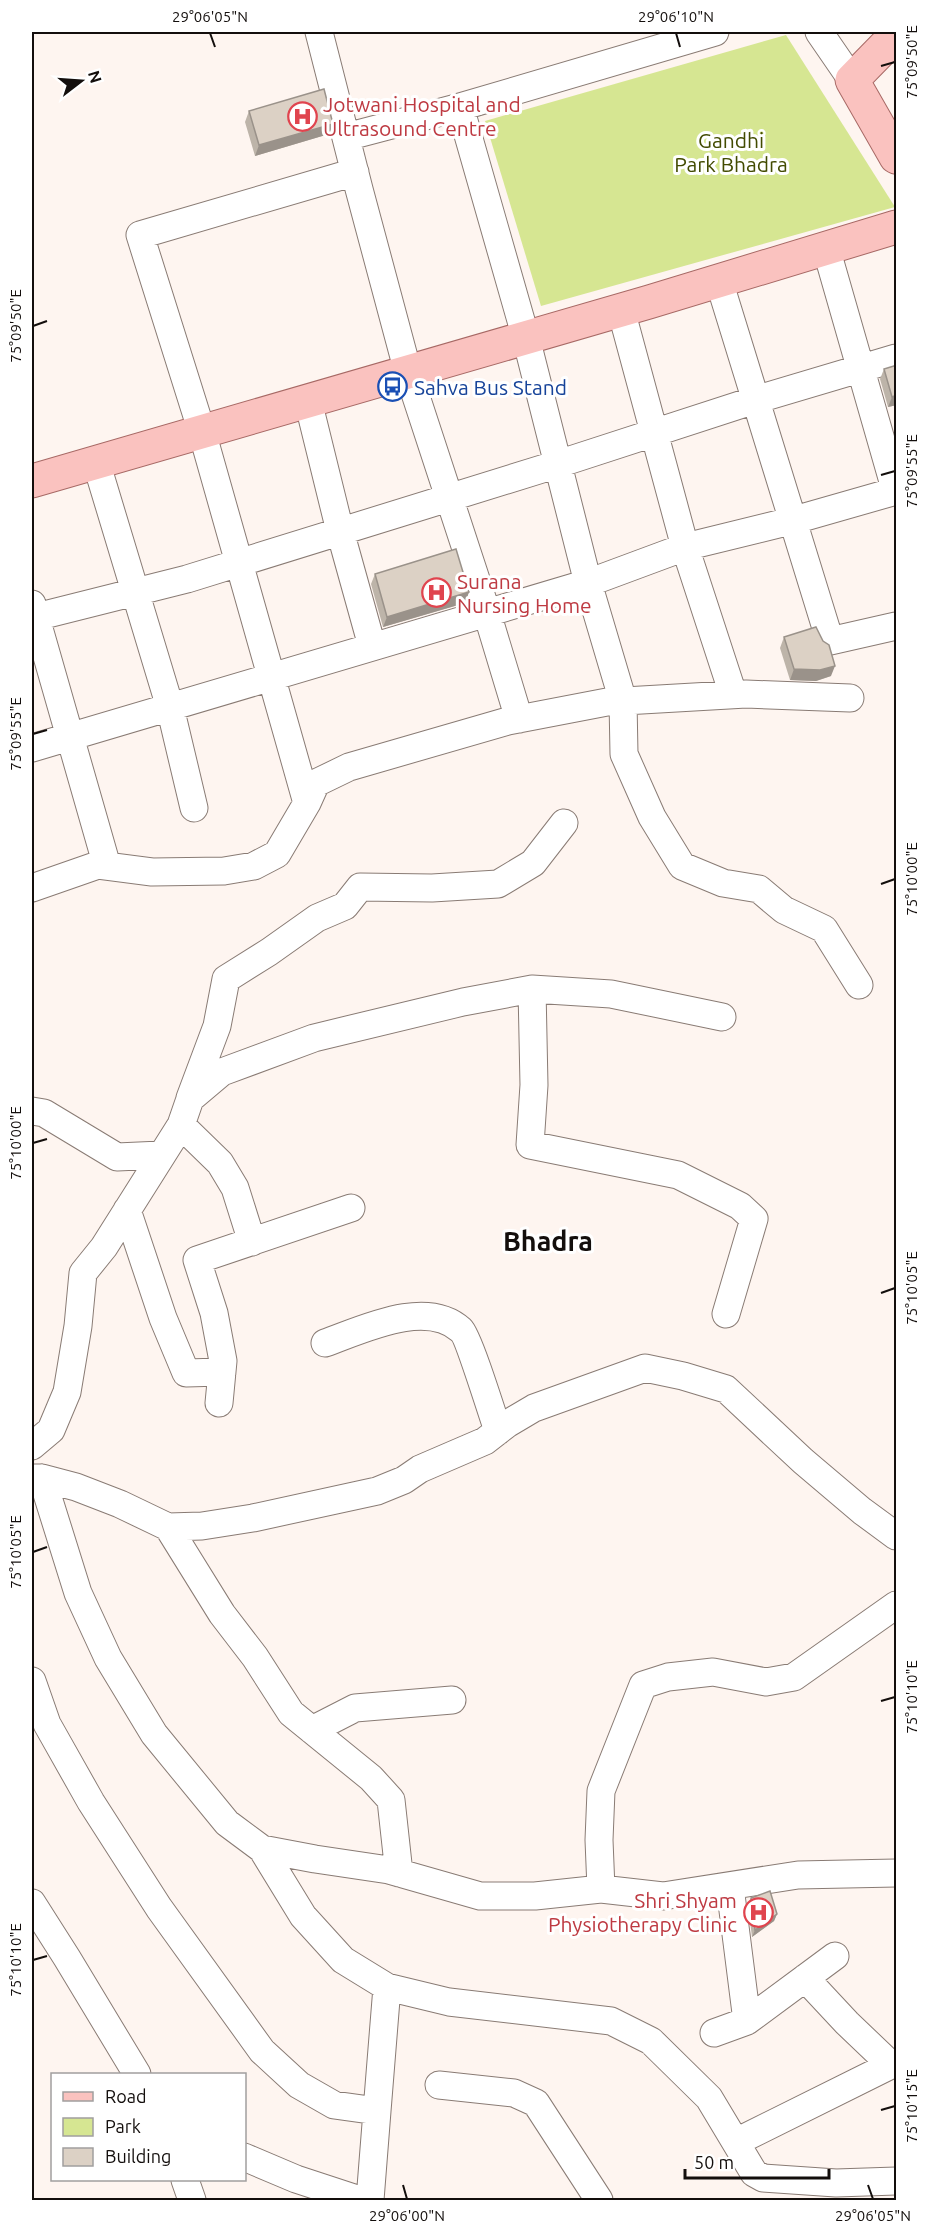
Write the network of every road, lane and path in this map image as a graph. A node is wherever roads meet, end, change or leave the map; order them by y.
1 (320, 32) edge
2 (715, 32) edge
3 (819, 32) edge
4 (897, 35) edge
5 (852, 80) junction
6 (460, 107) junction
7 (346, 137) junction
8 (897, 157) edge
9 (355, 172) junction
10 (897, 227) edge
11 (826, 248) junction
12 (718, 281) junction
13 (621, 310) junction
14 (526, 338) junction
15 (897, 358) edge
16 (861, 369) junction
17 (408, 372) junction
18 (755, 400) junction
19 (308, 401) junction
20 (202, 432) junction
21 (655, 433) junction
22 (96, 462) junction
23 (558, 464) junction
24 (32, 481) edge
25 (896, 491) edge
26 (449, 498) junction
27 (791, 521) junction
28 (340, 531) junction
29 (685, 547) junction
30 (239, 563) junction
31 (588, 584) junction
32 (136, 592) junction
33 (33, 613) edge
34 (487, 613) junction
35 (897, 626) edge
36 (372, 646) junction
37 (271, 676) junction
38 (733, 694) junction
39 (850, 698) dead end
40 (623, 701) junction
41 (170, 707) junction
42 (519, 719) junction
43 (70, 736) junction
44 (32, 748) edge
45 (307, 803) junction
46 (194, 808) dead end
47 (564, 823) dead end
48 (107, 866) junction
49 (32, 888) edge
50 (859, 985) dead end
51 (532, 989) junction
52 (722, 1017) dead end
53 (190, 1099) junction
54 (32, 1111) edge
55 (181, 1125) junction
56 (161, 1155) junction
57 (351, 1208) dead end
58 (127, 1210) junction
59 (252, 1242) junction
60 (726, 1314) dead end
61 (325, 1344) dead end
62 (222, 1372) junction
63 (219, 1403) dead end
64 (498, 1431) junction
65 (32, 1446) edge
66 (37, 1478) edge
67 (168, 1527) junction
68 (897, 1536) edge
69 (897, 1605) edge
70 (32, 1681) edge
71 (452, 1700) dead end
72 (312, 1730) junction
73 (262, 1849) junction
74 (399, 1873) junction
75 (897, 1873) edge
76 (730, 1887) junction
77 (601, 1889) junction
78 (32, 1903) edge
79 (835, 1956) dead end
80 (805, 1978) junction
81 (387, 1987) junction
82 (747, 2021) junction
83 (714, 2033) dead end
84 (136, 2073) edge
85 (439, 2085) dead end
86 (377, 2111) junction
87 (736, 2142) junction
88 (246, 2158) edge
89 (185, 2181) edge
90 (897, 2181) edge
91 (192, 2200) edge
92 (360, 2200) edge
93 (370, 2200) edge
94 (598, 2200) edge

1 - 7 street
2 - 6 street
3 - 5 street
4 - 5 main road
5 - 8 main road
6 - 7 street
6 - 14 street
7 - 9 street
9 - 17 street
9 - 20 street
10 - 11 main road
11 - 12 main road
11 - 16 street
12 - 13 main road
12 - 18 street
13 - 14 main road
13 - 21 street
14 - 17 main road
14 - 23 street
15 - 16 street
16 - 18 street
16 - 25 street
17 - 19 main road
17 - 26 street
18 - 21 street
18 - 27 street
19 - 20 main road
19 - 28 street
20 - 22 main road
20 - 30 street
21 - 23 street
21 - 29 street
22 - 24 main road
22 - 32 street
23 - 26 street
23 - 31 street
25 - 27 street
26 - 28 street
26 - 34 street
27 - 29 street
27 - 35 street
28 - 30 street
28 - 36 street
29 - 31 street
29 - 38 street
30 - 32 street
30 - 37 street
31 - 34 street
31 - 40 street
32 - 33 street
32 - 41 street
33 - 43 street
34 - 36 street
34 - 42 street
36 - 37 street
37 - 41 street
37 - 45 street
38 - 39 street
38 - 40 street
40 - 42 street
40 - 50 street
41 - 43 street
41 - 46 street
42 - 45 street
43 - 44 street
43 - 48 street
45 - 48 street
47 - 53 street
48 - 49 street
51 - 52 street
51 - 53 street
51 - 60 street
53 - 55 street
54 - 56 street
55 - 56 street
55 - 59 street
56 - 58 street
57 - 59 street
58 - 62 street
58 - 65 street
59 - 62 street
61 - 64 street
62 - 63 street
64 - 67 street
64 - 68 street
66 - 67 street
66 - 73 street
67 - 72 street
69 - 77 street
70 - 86 street
71 - 72 street
72 - 74 street
73 - 74 street
73 - 81 street
74 - 77 street
75 - 76 street
76 - 77 street
76 - 82 street
78 - 84 street
79 - 80 street
80 - 82 street
80 - 87 street
81 - 86 street
81 - 87 street
82 - 83 street
85 - 94 street
86 - 93 street
87 - 90 street
88 - 92 street
89 - 91 street

